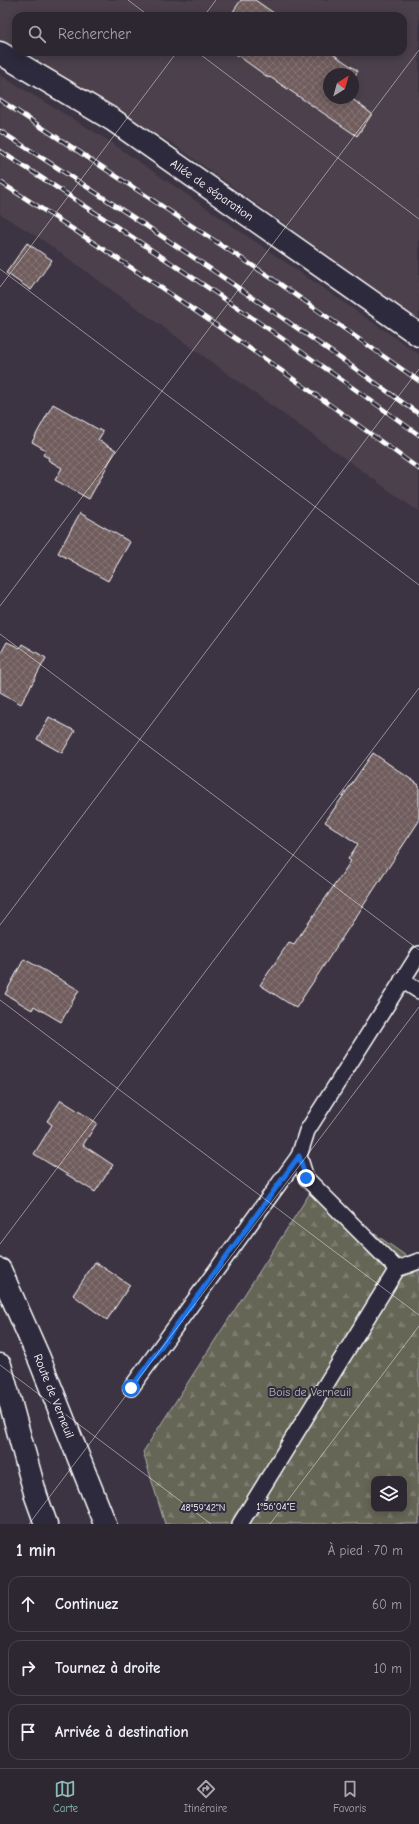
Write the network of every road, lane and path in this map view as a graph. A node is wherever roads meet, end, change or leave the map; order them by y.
1 (0, 53) edge
2 (419, 335) edge
3 (419, 954) edge
4 (402, 980) junction
5 (419, 991) edge
6 (299, 1156) junction
7 (419, 1261) edge
8 (397, 1269) junction
9 (0, 1270) edge
10 (5, 1295) edge
11 (0, 1365) edge
12 (131, 1388) dead end
13 (46, 1524) edge
14 (105, 1524) edge
15 (240, 1524) edge

1 - 2 street, Allée de séparation
3 - 4 lane
4 - 5 lane
4 - 6 lane
6 - 8 lane
6 - 12 lane
7 - 8 lane
8 - 15 lane
9 - 10 street, Route de Verneuil
10 - 14 street, Route de Verneuil
11 - 13 street

